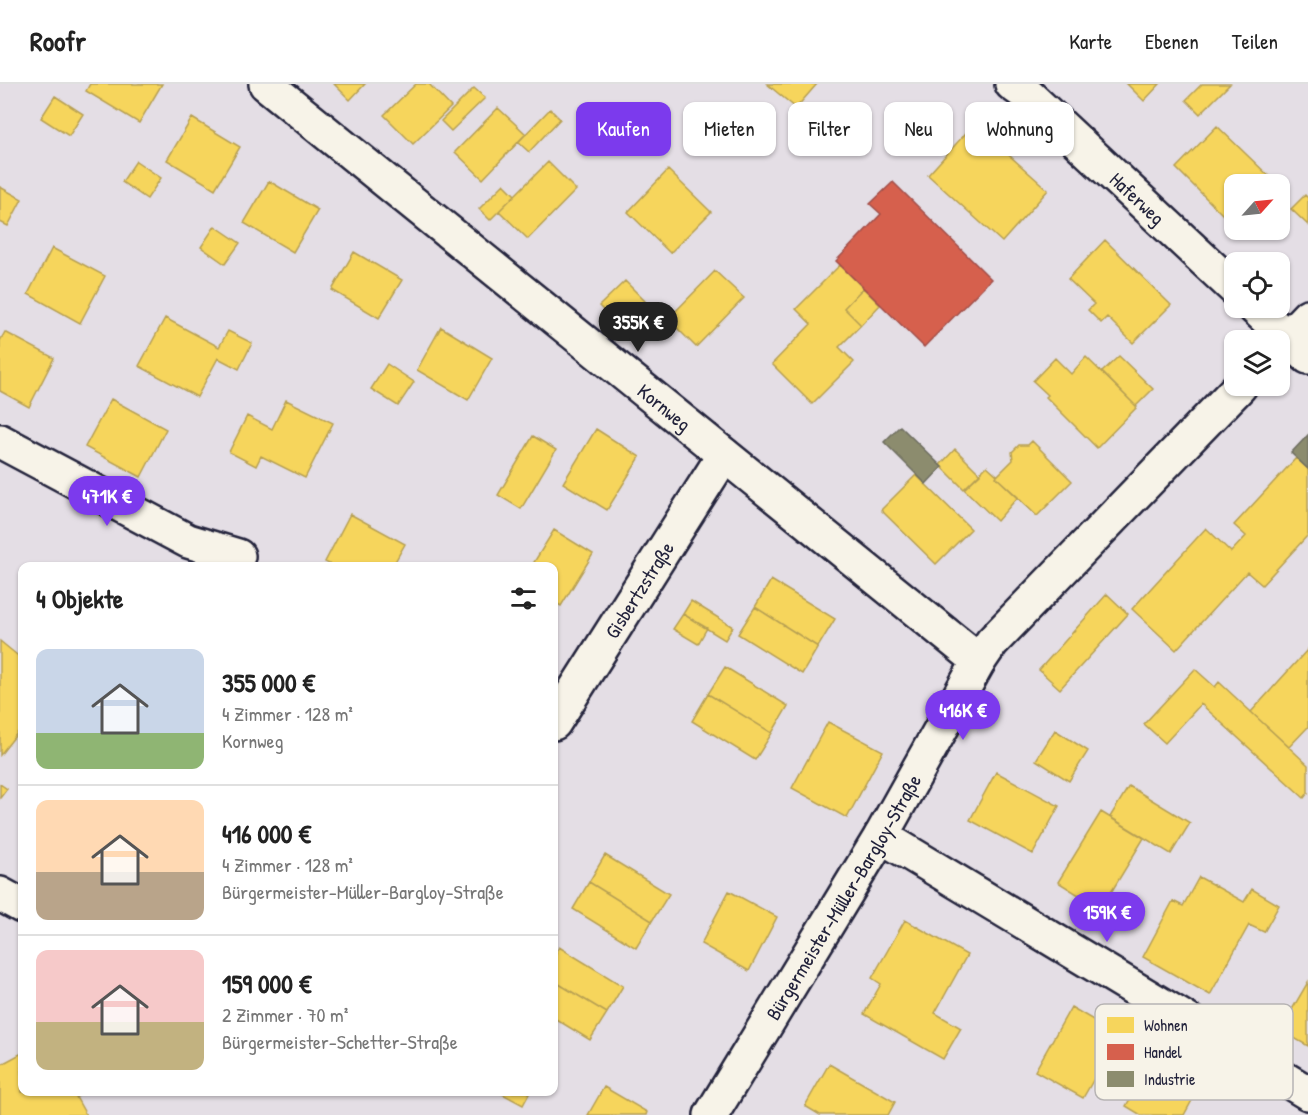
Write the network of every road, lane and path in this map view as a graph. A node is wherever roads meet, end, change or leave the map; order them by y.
1 (266, 84) edge
2 (1012, 84) edge
3 (1224, 279) edge
4 (1268, 318) edge
5 (1296, 339) edge
6 (1230, 396) edge
7 (0, 441) edge
8 (724, 455) junction
9 (238, 556) dead end
10 (979, 661) junction
11 (558, 717) edge
12 (880, 836) junction
13 (0, 894) edge
14 (18, 904) edge
15 (1160, 1004) edge
16 (1293, 1084) edge
17 (1308, 1093) edge
18 (711, 1115) edge

1 - 8 street, Kornweg
2 - 3 street, Haferweg
4 - 5 street
6 - 10 street, Bürgermeister-Müller-Bargloy-Straße
7 - 9 street
8 - 10 street, Kornweg
8 - 11 street, Gisbertzstraße
10 - 12 street, Bürgermeister-Müller-Bargloy-Straße
12 - 15 street
12 - 18 street, Bürgermeister-Müller-Bargloy-Straße
13 - 14 street
16 - 17 street

